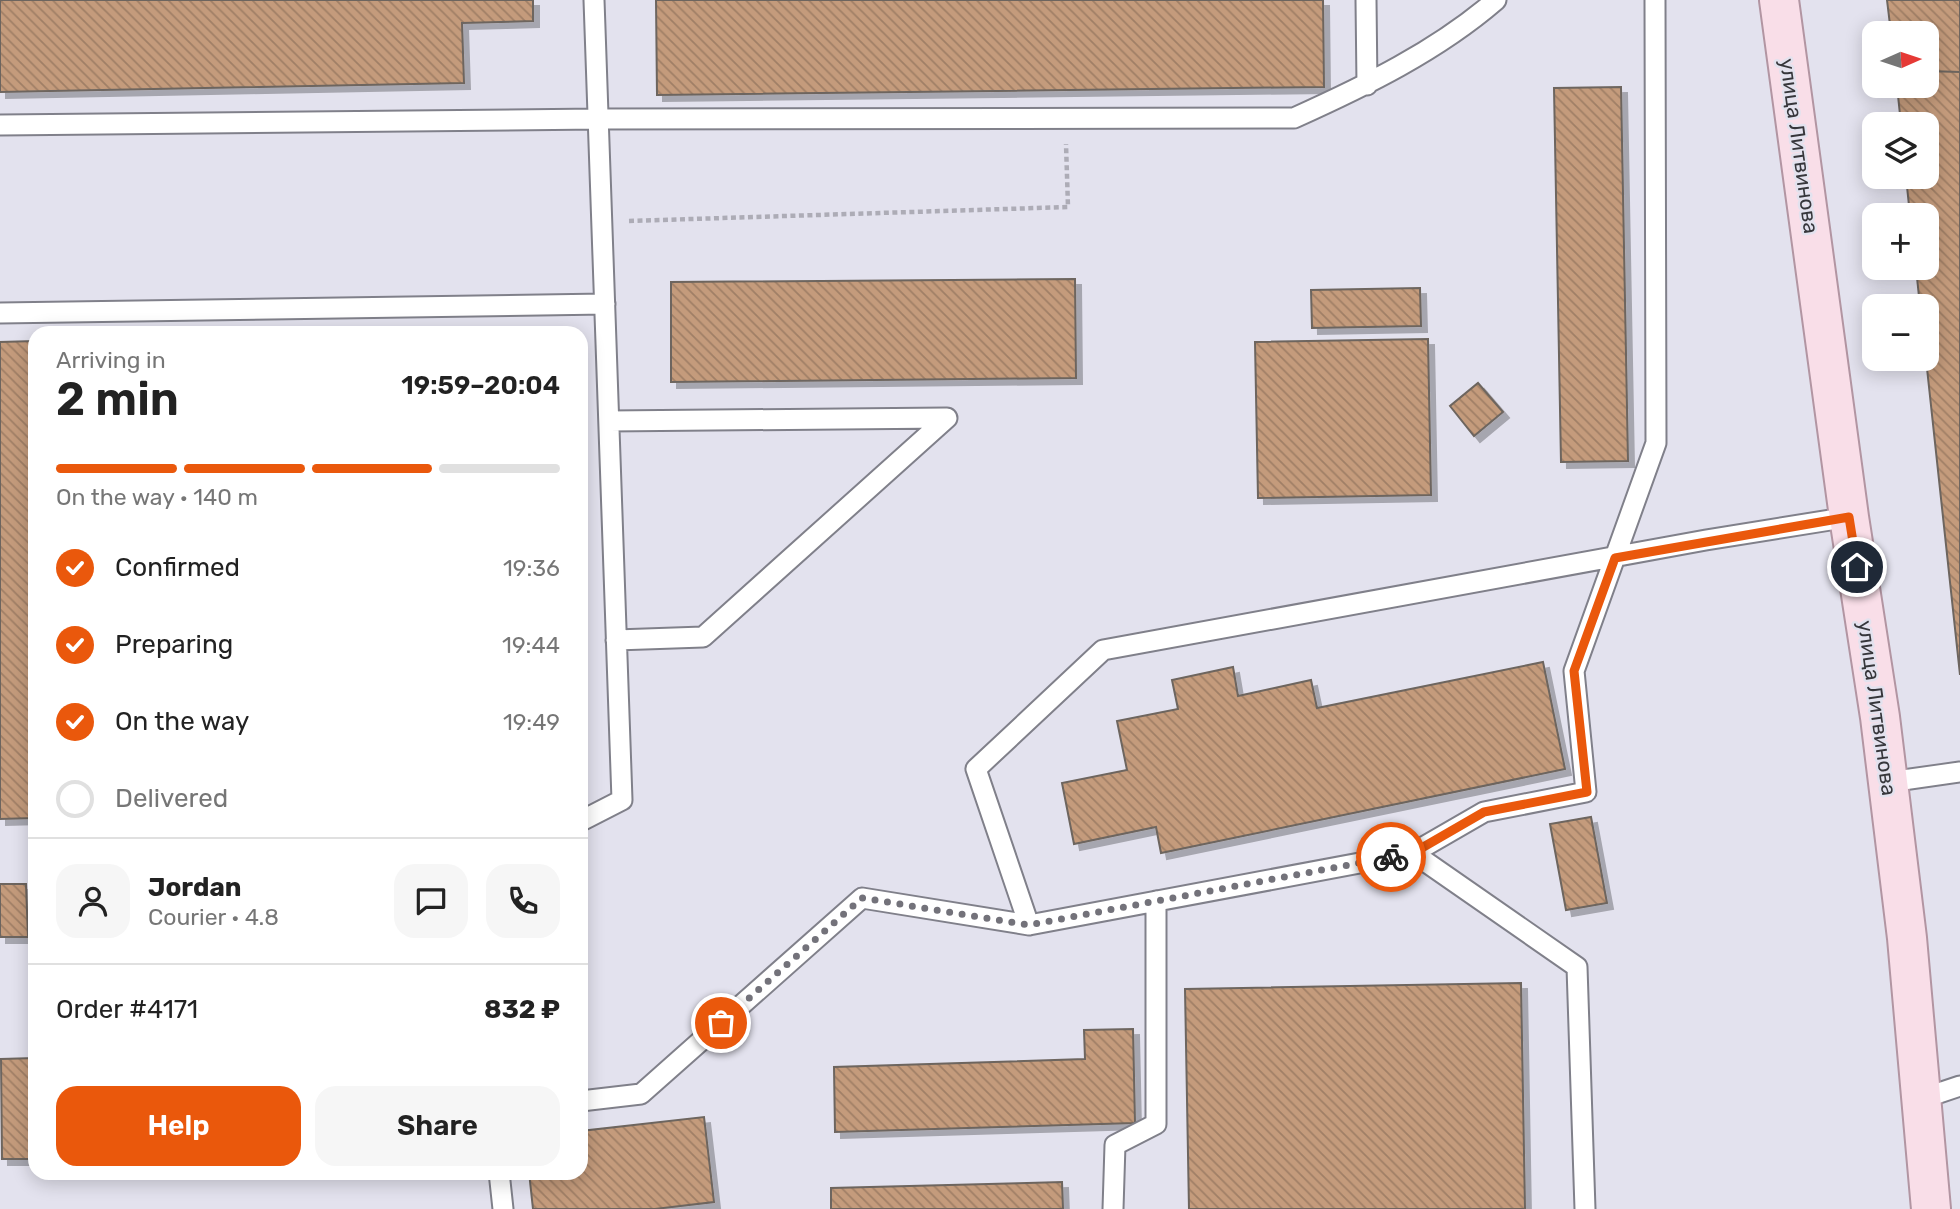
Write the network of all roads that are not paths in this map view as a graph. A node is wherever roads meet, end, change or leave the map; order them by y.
1 (594, 0) edge
2 (1366, 0) edge
3 (1496, 0) edge
4 (1655, 0) edge
5 (1779, 0) edge
6 (1367, 85) junction
7 (598, 119) junction
8 (0, 125) edge
9 (605, 304) junction
10 (0, 313) edge
11 (609, 421) junction
12 (1849, 517) junction
13 (1615, 558) junction
14 (616, 640) junction
15 (1960, 772) edge
16 (1888, 782) junction
17 (588, 817) edge
18 (1413, 853) junction
19 (1156, 901) junction
20 (1029, 925) junction
21 (1960, 1086) edge
22 (1921, 1099) junction
23 (588, 1100) edge
24 (500, 1180) edge
25 (503, 1209) edge
26 (1113, 1209) edge
27 (1585, 1209) edge
28 (1931, 1209) edge

1 - 7 lane
2 - 6 lane
3 - 6 lane
4 - 13 lane
5 - 12 main road, улица Литвинова
6 - 7 lane
7 - 8 lane
7 - 9 lane
9 - 10 lane
9 - 11 lane
11 - 14 lane
11 - 14 lane
12 - 13 lane
12 - 16 main road, улица Литвинова
13 - 18 lane
13 - 20 lane
14 - 17 lane
15 - 16 lane
16 - 22 main road, улица Литвинова
18 - 19 lane
18 - 27 lane
19 - 20 lane
19 - 26 lane
20 - 23 lane
21 - 22 lane
22 - 28 main road, улица Литвинова
24 - 25 lane

